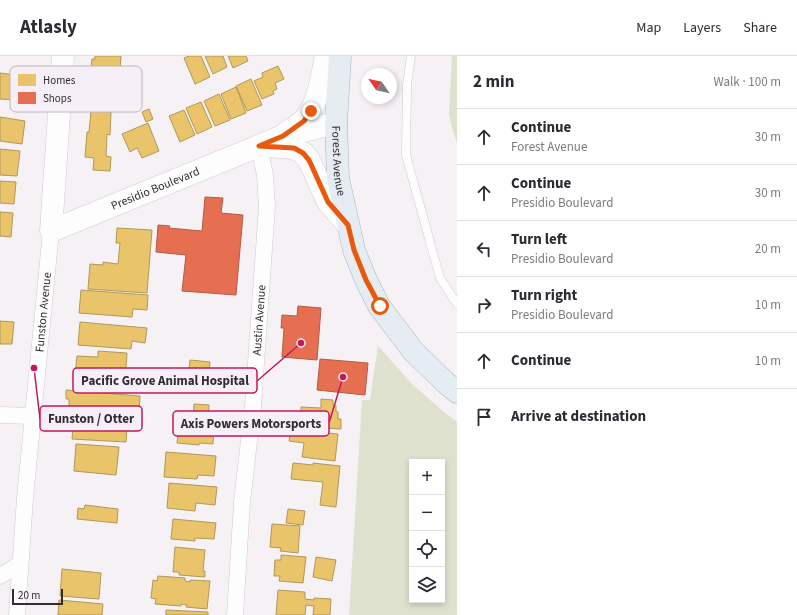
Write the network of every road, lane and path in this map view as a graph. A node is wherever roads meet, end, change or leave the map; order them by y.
1 (63, 56) edge
2 (326, 56) edge
3 (340, 56) edge
4 (411, 56) edge
5 (62, 66) edge
6 (59, 112) edge
7 (336, 123) junction
8 (283, 136) junction
9 (259, 146) junction
10 (348, 225) junction
11 (51, 230) junction
12 (457, 304) edge
13 (457, 392) edge
14 (0, 415) edge
15 (33, 416) junction
16 (20, 564) junction
17 (0, 576) edge
18 (17, 615) edge
19 (236, 615) edge

1 - 5 street, Funston Avenue
2 - 8 street
3 - 7 main road, Forest Avenue
4 - 12 lane
6 - 11 street, Funston Avenue
7 - 8 street, Presidio Boulevard
7 - 10 main road, Forest Avenue
8 - 9 street, Presidio Boulevard
9 - 10 street, Presidio Boulevard
9 - 11 street, Presidio Boulevard
9 - 19 street, Austin Avenue
10 - 13 main road, Forest Avenue
11 - 15 street, Funston Avenue
14 - 15 street
15 - 16 street, Funston Avenue
16 - 17 street
16 - 18 street, Funston Avenue

